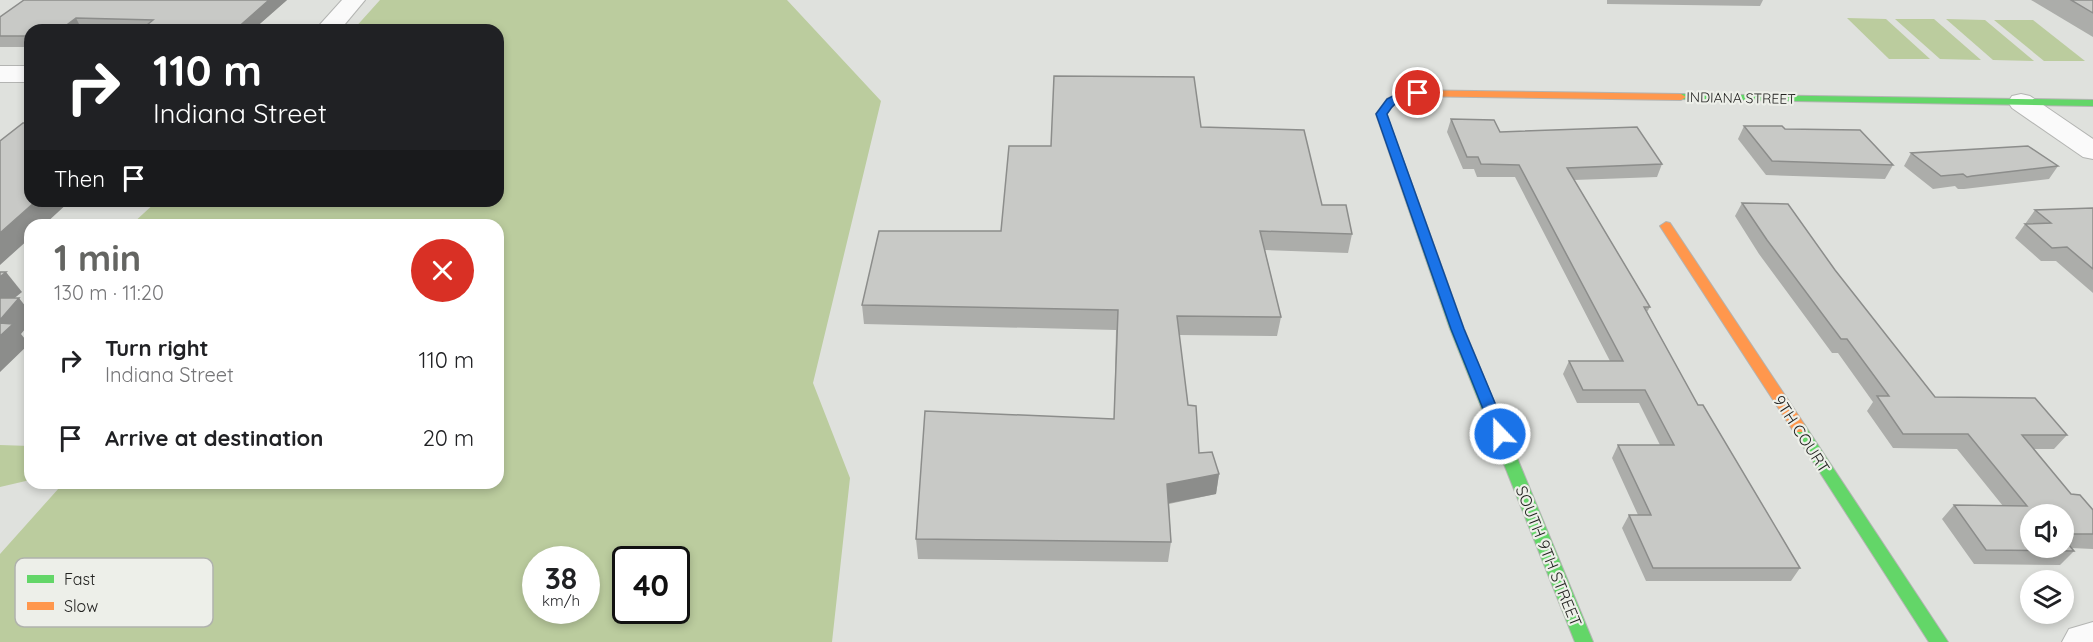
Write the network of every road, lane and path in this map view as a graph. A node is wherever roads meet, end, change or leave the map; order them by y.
1 (354, 0) edge
2 (332, 24) edge
3 (0, 74) edge
4 (24, 74) edge
5 (1391, 101) joint
6 (2021, 102) junction
7 (2093, 103) edge
8 (2093, 151) edge
9 (1666, 226) dead end
10 (2093, 640) edge
11 (1584, 642) edge
12 (1939, 642) edge
13 (2084, 642) edge

1 - 2 street
3 - 4 street
5 - 6 street, INDIANA STREET
5 - 11 street, SOUTH 9TH STREET
6 - 7 street, INDIANA STREET
6 - 8 street
9 - 12 street, 9TH COURT
10 - 13 street

